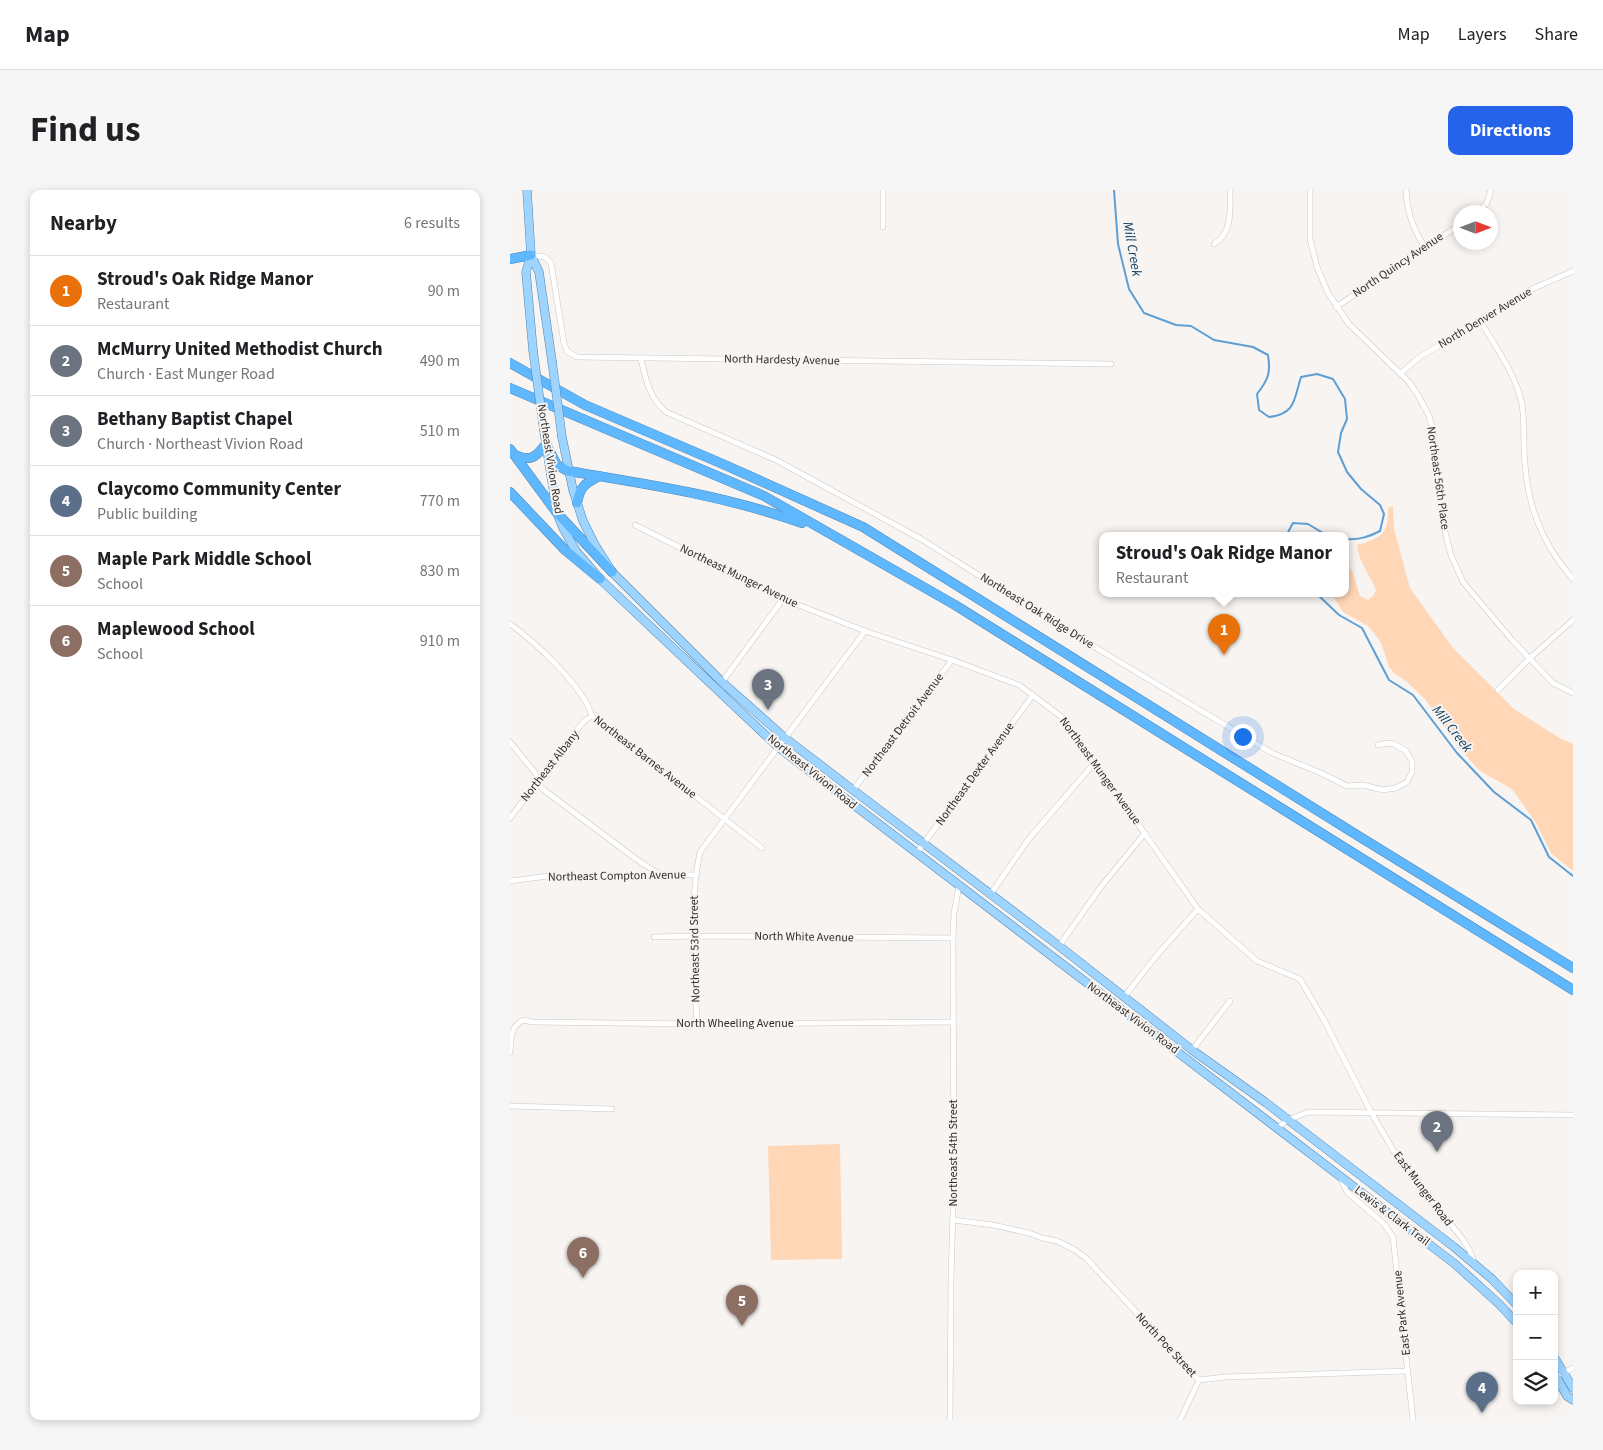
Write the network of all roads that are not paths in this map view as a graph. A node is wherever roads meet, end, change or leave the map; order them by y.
1 (527, 190) edge
2 (883, 190) edge
3 (1230, 190) edge
4 (1310, 190) edge
5 (1406, 190) edge
6 (1491, 190) edge
7 (1485, 205) edge
8 (883, 227) dead end
9 (1453, 229) edge
10 (1214, 244) dead end
11 (1425, 248) junction
12 (530, 255) junction
13 (510, 259) edge
14 (1573, 271) edge
15 (1336, 307) junction
16 (1481, 322) junction
17 (641, 359) junction
18 (510, 363) edge
19 (1111, 364) dead end
20 (1401, 373) junction
21 (510, 388) edge
22 (546, 444) junction
23 (512, 452) edge
24 (568, 471) junction
25 (599, 476) junction
26 (510, 492) edge
27 (577, 503) junction
28 (557, 513) junction
29 (635, 525) dead end
30 (823, 530) junction
31 (612, 572) junction
32 (600, 579) junction
33 (1573, 579) edge
34 (783, 599) junction
35 (1573, 620) edge
36 (510, 624) edge
37 (865, 631) junction
38 (1530, 658) junction
39 (952, 660) junction
40 (722, 682) junction
41 (1498, 690) dead end
42 (1573, 693) edge
43 (1033, 695) junction
44 (592, 716) junction
45 (786, 738) junction
46 (510, 742) edge
47 (1378, 745) dead end
48 (778, 747) junction
49 (1094, 762) junction
50 (536, 783) junction
51 (853, 790) junction
52 (510, 818) edge
53 (724, 819) junction
54 (1145, 833) junction
55 (924, 843) junction
56 (762, 848) dead end
57 (916, 854) junction
58 (659, 874) junction
59 (695, 875) junction
60 (510, 881) edge
61 (959, 886) junction
62 (990, 895) junction
63 (1198, 909) junction
64 (694, 936) junction
65 (654, 937) dead end
66 (953, 938) junction
67 (1059, 946) junction
68 (1573, 968) edge
69 (1573, 990) edge
70 (1124, 998) junction
71 (1230, 1001) dead end
72 (953, 1022) junction
73 (696, 1024) junction
74 (1192, 1050) junction
75 (510, 1052) edge
76 (1265, 1102) joint
77 (510, 1106) edge
78 (612, 1109) dead end
79 (1371, 1112) junction
80 (1573, 1115) edge
81 (1261, 1116) joint
82 (1288, 1120) junction
83 (1277, 1128) junction
84 (1340, 1177) junction
85 (953, 1220) junction
86 (1474, 1264) junction
87 (1513, 1301) edge
88 (1513, 1319) edge
89 (1556, 1360) edge
90 (1573, 1368) edge
91 (1408, 1372) junction
92 (1564, 1373) junction
93 (1558, 1374) edge
94 (1199, 1380) junction
95 (1558, 1380) edge
96 (1573, 1388) edge
97 (1573, 1400) edge
98 (950, 1420) edge
99 (1180, 1420) edge
100 (1413, 1420) edge

1 - 12 main road, Northeast Vivion Road
2 - 8 street
3 - 10 street
4 - 15 street, Northeast 56th Place
5 - 11 street
6 - 7 street
9 - 11 street, North Quincy Avenue
11 - 15 street, North Quincy Avenue
12 - 13 highway
12 - 17 street, North Hardesty Avenue
12 - 22 main road, Northeast Vivion Road, bridge
12 - 24 main road, Northeast Vivion Road, bridge
14 - 16 street, North Denver Avenue
15 - 20 street, Northeast 56th Place
16 - 20 street, North Denver Avenue
16 - 33 street
17 - 19 street, North Hardesty Avenue
17 - 47 street, Northeast Oak Ridge Drive
18 - 68 highway
20 - 38 street, Northeast 56th Place
21 - 30 highway
22 - 23 highway
22 - 24 highway
22 - 28 main road, Northeast Vivion Road
23 - 28 highway
24 - 25 highway
24 - 27 main road, Northeast Vivion Road
25 - 27 highway
25 - 30 highway
26 - 32 highway
27 - 31 main road, Northeast Vivion Road
28 - 31 highway
28 - 32 main road, Northeast Vivion Road
29 - 34 street, Northeast Munger Avenue
30 - 69 highway
31 - 40 main road, Northeast Vivion Road
32 - 48 main road, Northeast Vivion Road
34 - 37 street, Northeast Munger Avenue
34 - 40 street
35 - 38 street
36 - 44 street, Northeast Barnes Avenue
37 - 39 street, Northeast Munger Avenue
37 - 45 street, Northeast Compton Avenue
38 - 41 street
38 - 42 street, Northeast 56th Place
39 - 43 street, Northeast Munger Avenue
39 - 51 street, Northeast Detroit Avenue
40 - 45 main road, Northeast Vivion Road
43 - 49 street, Northeast Munger Avenue
43 - 55 street, Northeast Dexter Avenue
44 - 50 street, Northeast Albany
44 - 53 street, Northeast Barnes Avenue
45 - 48 street, Northeast Compton Avenue
45 - 51 main road, Northeast Vivion Road
46 - 50 street
48 - 53 street, Northeast Compton Avenue
48 - 57 main road, Northeast Vivion Road
49 - 54 street, Northeast Munger Avenue
49 - 62 street
50 - 52 street, Northeast Albany
50 - 58 street
51 - 55 main road, Northeast Vivion Road
53 - 56 street, Northeast Barnes Avenue
53 - 59 street, Northeast Compton Avenue
54 - 63 street, Northeast Munger Avenue
54 - 67 street
55 - 57 street, Northeast Dexter Avenue
55 - 62 main road, Northeast Vivion Road
57 - 61 main road, Northeast Vivion Road
58 - 59 street, Northeast Compton Avenue
58 - 60 street, Northeast Compton Avenue
59 - 64 street, Northeast 53rd Street
61 - 66 street, Northeast 54th Street
61 - 81 main road, Northeast Vivion Road
62 - 67 main road, Northeast Vivion Road
63 - 70 street
63 - 79 street, Northeast Munger Avenue
64 - 65 street, North White Avenue
64 - 66 street, North White Avenue
64 - 73 street, Northeast 53rd Street
66 - 72 street, Northeast 54th Street
67 - 70 main road, Northeast Vivion Road
70 - 74 main road, Northeast Vivion Road
71 - 74 street
72 - 73 street, North Wheeling Avenue
72 - 85 street, Northeast 54th Street
73 - 75 street, North Wheeling Avenue
74 - 76 main road, Northeast Vivion Road
76 - 82 main road, Lewis & Clark Trail
77 - 78 street
79 - 80 street
79 - 82 street
79 - 86 street, East Munger Road
81 - 83 main road, Lewis & Clark Trail
82 - 83 street
82 - 86 main road, Lewis & Clark Trail
83 - 84 main road, Lewis & Clark Trail
84 - 88 main road, Lewis & Clark Trail
84 - 91 street, East Park Avenue
85 - 94 street, North Poe Street
85 - 98 street, Northeast 54th Street
86 - 87 main road, Lewis & Clark Trail
89 - 92 main road
90 - 92 street
91 - 94 street, North Poe Street
91 - 100 street, East Park Avenue
92 - 93 street
92 - 96 main road
94 - 99 street
95 - 97 main road

